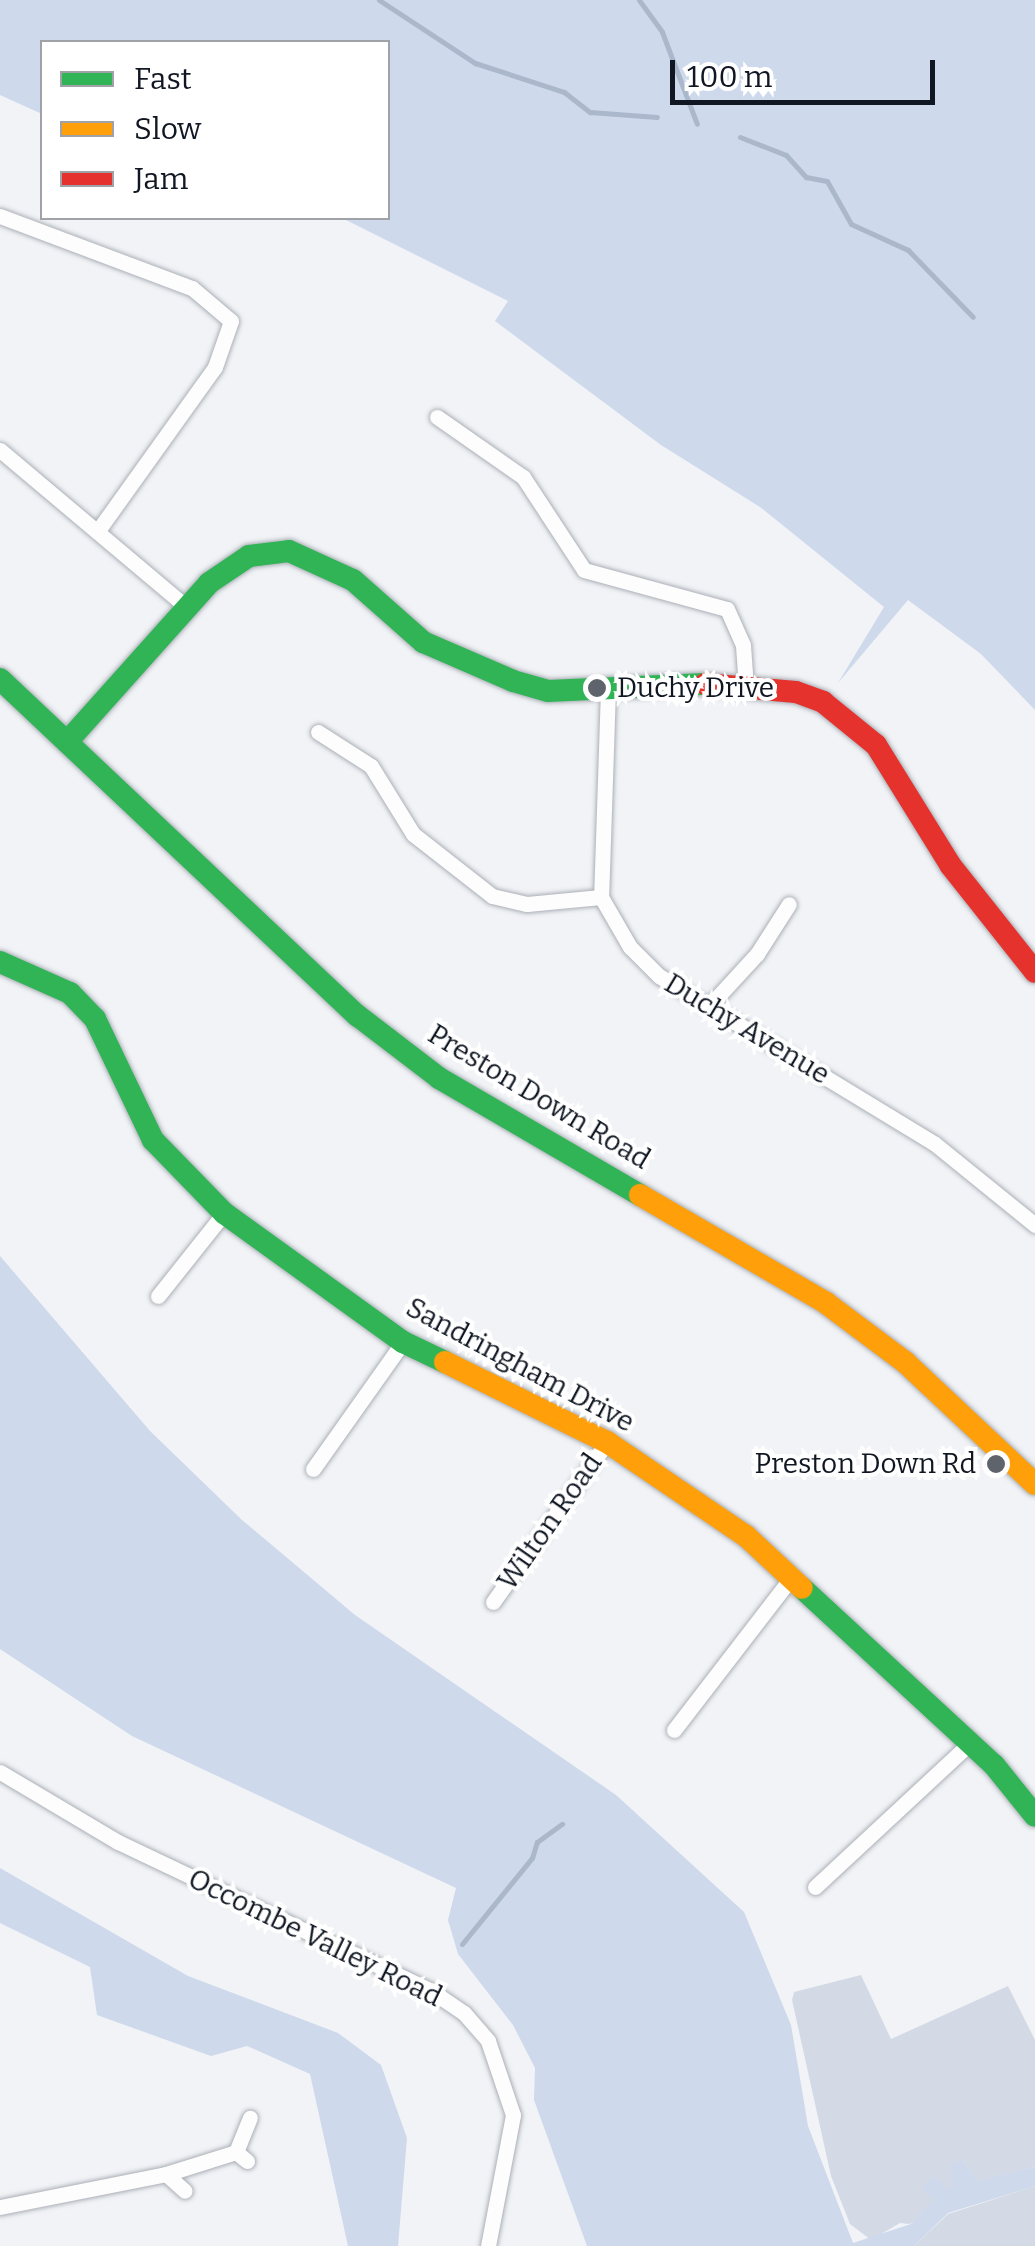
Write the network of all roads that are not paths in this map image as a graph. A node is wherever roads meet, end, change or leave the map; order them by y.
1 (0, 216) edge
2 (436, 417) dead end
3 (0, 450) edge
4 (99, 528) junction
5 (186, 606) junction
6 (0, 680) edge
7 (746, 688) junction
8 (608, 690) junction
9 (318, 732) dead end
10 (66, 742) junction
11 (601, 897) junction
12 (788, 904) dead end
13 (0, 962) edge
14 (1035, 972) edge
15 (711, 1004) junction
16 (224, 1214) junction
17 (1035, 1226) edge
18 (158, 1296) dead end
19 (403, 1342) junction
20 (607, 1442) junction
21 (313, 1469) dead end
22 (1035, 1484) edge
23 (790, 1578) junction
24 (493, 1602) dead end
25 (674, 1730) dead end
26 (970, 1743) junction
27 (0, 1772) edge
28 (1035, 1816) edge
29 (815, 1887) dead end
30 (250, 2118) dead end
31 (166, 2174) junction
32 (185, 2191) dead end
33 (0, 2207) edge
34 (488, 2246) edge

1 - 4 street
2 - 7 street
3 - 4 street
4 - 5 street
5 - 8 street
5 - 10 street
6 - 10 street, Preston Down Road
7 - 8 street
7 - 14 street
8 - 11 street
9 - 11 street
10 - 22 street, Preston Down Road
11 - 15 street, Duchy Avenue
12 - 15 street
13 - 16 street, Sandringham Drive
15 - 17 street, Duchy Avenue
16 - 18 street
16 - 19 street, Sandringham Drive
19 - 20 street, Sandringham Drive
19 - 21 street
20 - 23 street, Sandringham Drive
20 - 24 street, Wilton Road
23 - 25 street
23 - 26 street, Sandringham Drive
26 - 28 street, Sandringham Drive
26 - 29 street
27 - 34 street, Occombe Valley Road
30 - 31 street
31 - 32 street
31 - 33 street

